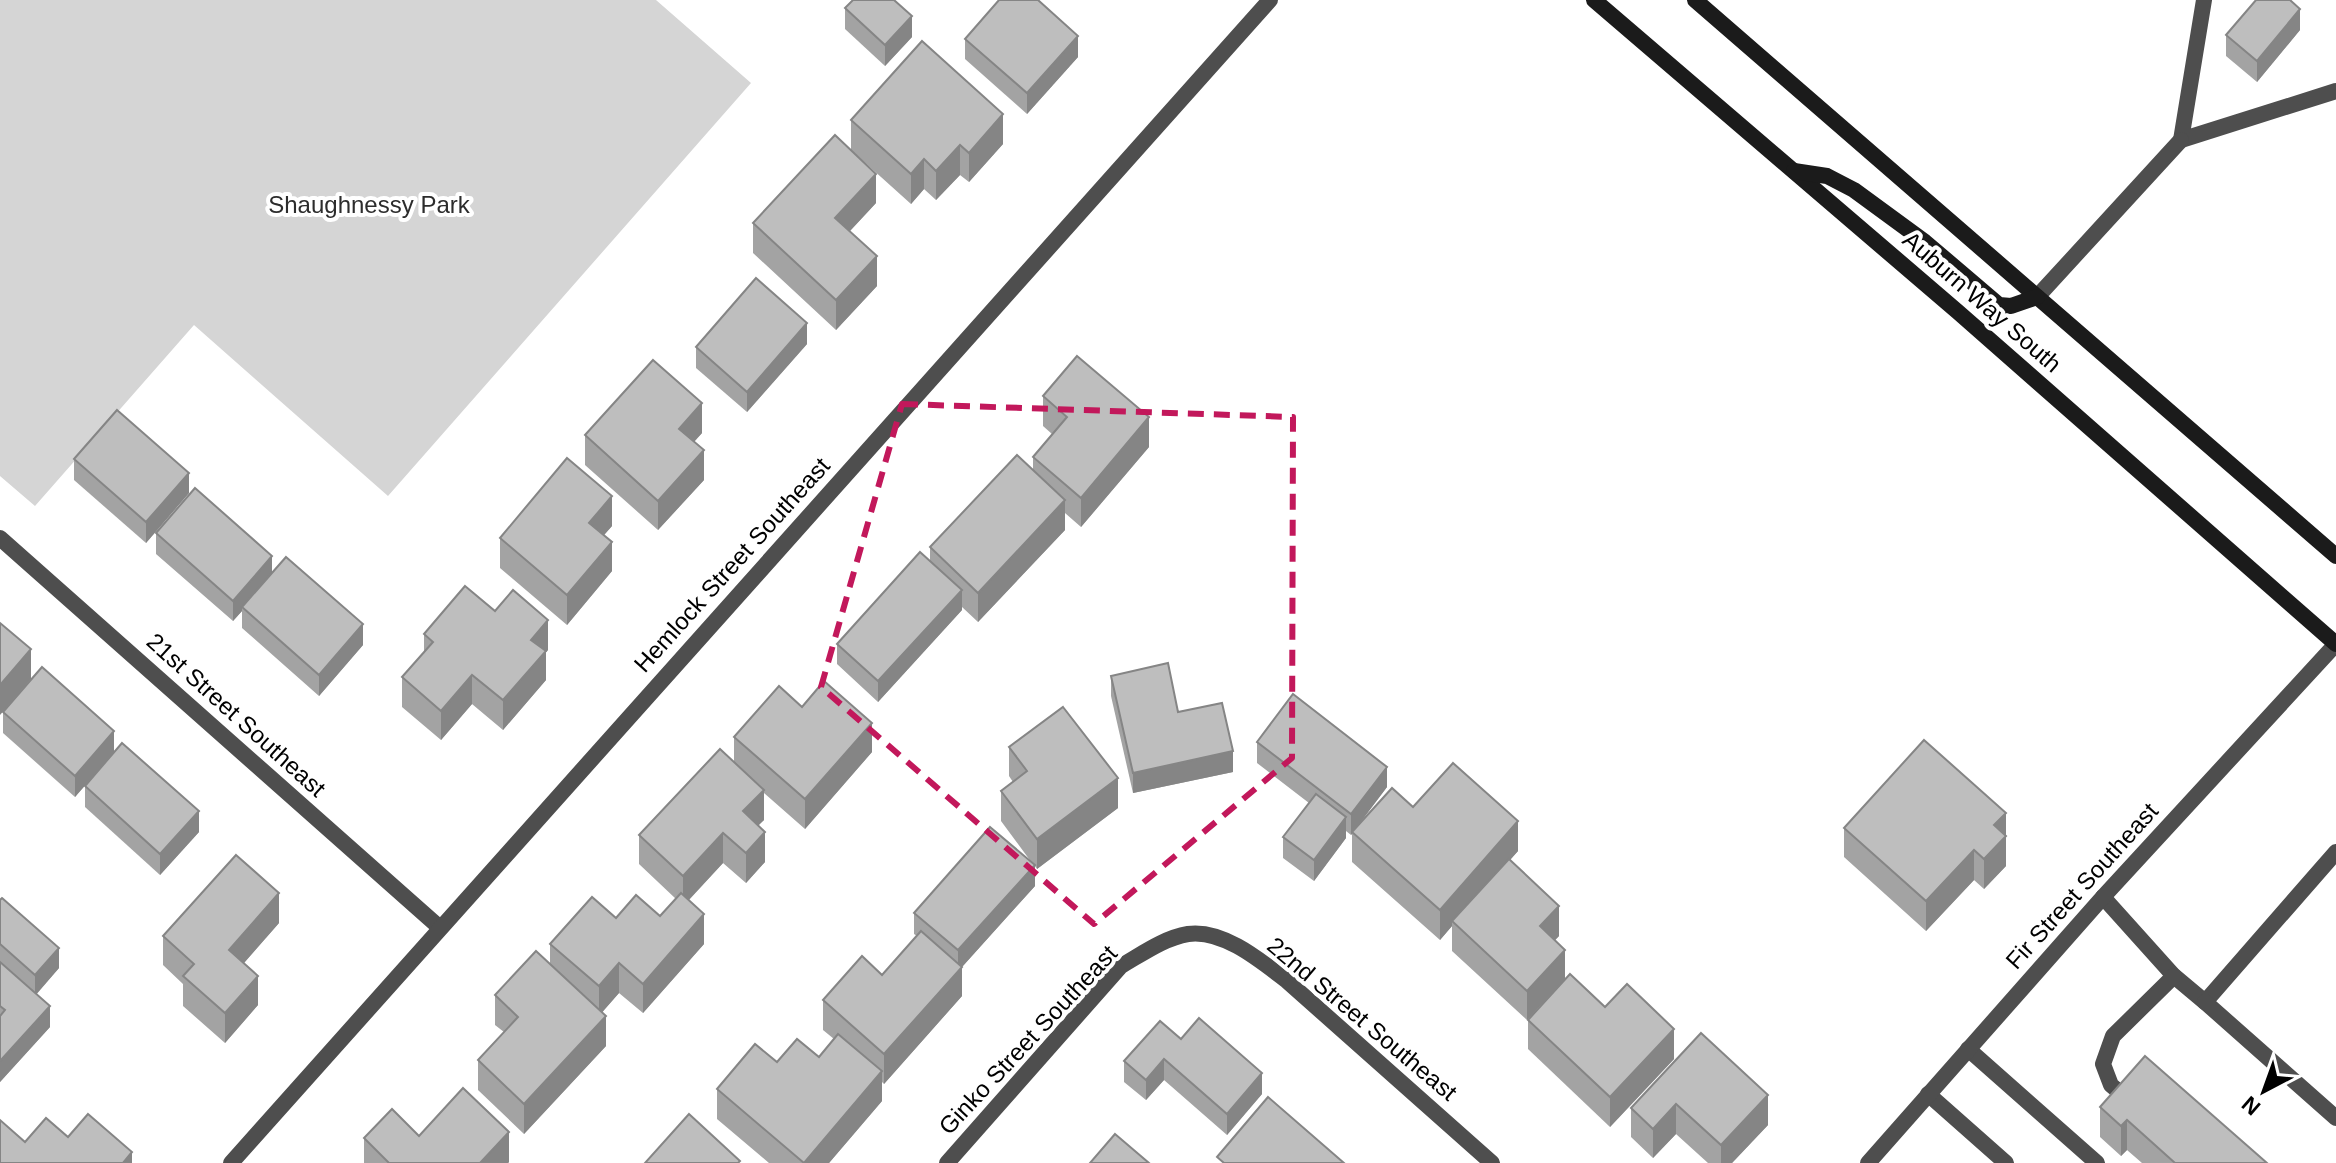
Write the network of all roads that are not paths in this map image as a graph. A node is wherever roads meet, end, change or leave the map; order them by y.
1 (1270, 0) edge
2 (1594, 0) edge
3 (1695, 0) edge
4 (2204, 0) edge
5 (2336, 91) edge
6 (2181, 140) junction
7 (1793, 171) junction
8 (2037, 297) junction
9 (0, 538) edge
10 (2336, 556) edge
11 (2336, 644) edge
12 (2336, 852) edge
13 (2103, 897) junction
14 (439, 927) junction
15 (1190, 934) joint
16 (2174, 976) junction
17 (2205, 1002) junction
18 (1968, 1049) junction
19 (1928, 1094) junction
20 (2131, 1102) edge
21 (2336, 1118) edge
22 (231, 1163) edge
23 (947, 1163) edge
24 (1492, 1163) edge
25 (1868, 1163) edge
26 (2006, 1163) edge
27 (2097, 1163) edge

1 - 14 street, Hemlock Street Southeast
2 - 7 main road, Auburn Way South
3 - 8 main road, Auburn Way South
4 - 6 street
5 - 6 street
6 - 8 street
7 - 8 main road
7 - 11 main road, Auburn Way South
8 - 10 main road, Auburn Way South
9 - 14 street, 21st Street Southeast
11 - 13 street, Fir Street Southeast
12 - 17 street
13 - 16 street
13 - 18 street, Fir Street Southeast
14 - 22 street, Hemlock Street Southeast
15 - 23 street, Ginko Street Southeast
15 - 24 street, 22nd Street Southeast
16 - 17 street
16 - 20 street
17 - 21 street
18 - 19 street, Fir Street Southeast
18 - 27 street
19 - 25 street, Fir Street Southeast
19 - 26 street

